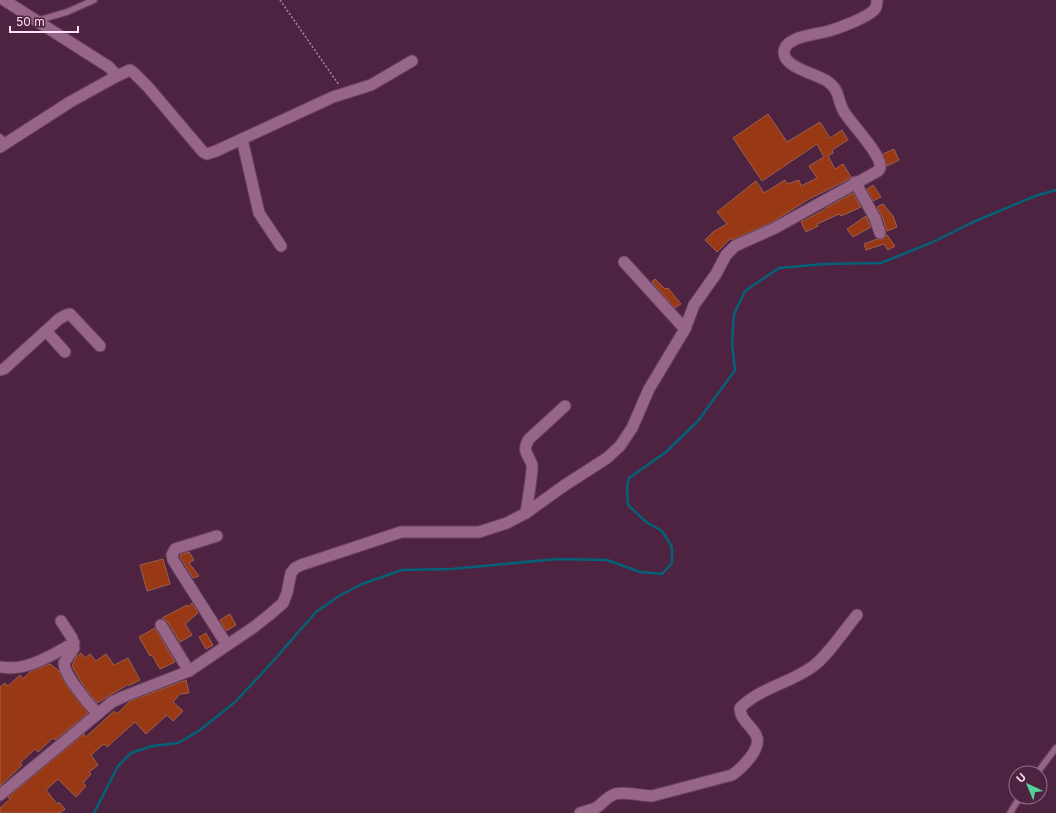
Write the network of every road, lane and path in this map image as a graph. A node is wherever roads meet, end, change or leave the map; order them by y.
1 (4, 0) edge
2 (94, 0) edge
3 (280, 0) edge
4 (877, 0) edge
5 (36, 21) junction
6 (412, 61) dead end
7 (118, 76) junction
8 (344, 93) junction
9 (242, 139) junction
10 (2, 142) edge
11 (855, 182) junction
12 (880, 233) dead end
13 (281, 246) dead end
14 (624, 262) dead end
15 (685, 328) junction
16 (46, 331) junction
17 (100, 346) dead end
18 (66, 352) dead end
19 (0, 370) edge
20 (565, 406) dead end
21 (526, 513) junction
22 (217, 536) dead end
23 (857, 615) dead end
24 (61, 621) dead end
25 (161, 625) dead end
26 (74, 643) junction
27 (227, 645) junction
28 (0, 666) edge
29 (189, 672) junction
30 (97, 713) junction
31 (1056, 748) edge
32 (1043, 765) edge
33 (0, 795) edge
34 (580, 813) edge

1 - 5 street
2 - 5 lane
3 - 8 path
4 - 11 street
5 - 7 street
6 - 8 street
7 - 9 street
7 - 10 street
8 - 9 street
9 - 13 street
11 - 12 street
11 - 15 street
14 - 15 street
15 - 21 street
16 - 17 street
16 - 18 street
16 - 19 street
20 - 21 street
21 - 27 street
22 - 27 street
23 - 34 street
24 - 26 street
25 - 29 street
26 - 28 street
26 - 30 street
27 - 29 street
29 - 30 street
30 - 33 street
31 - 32 lane

